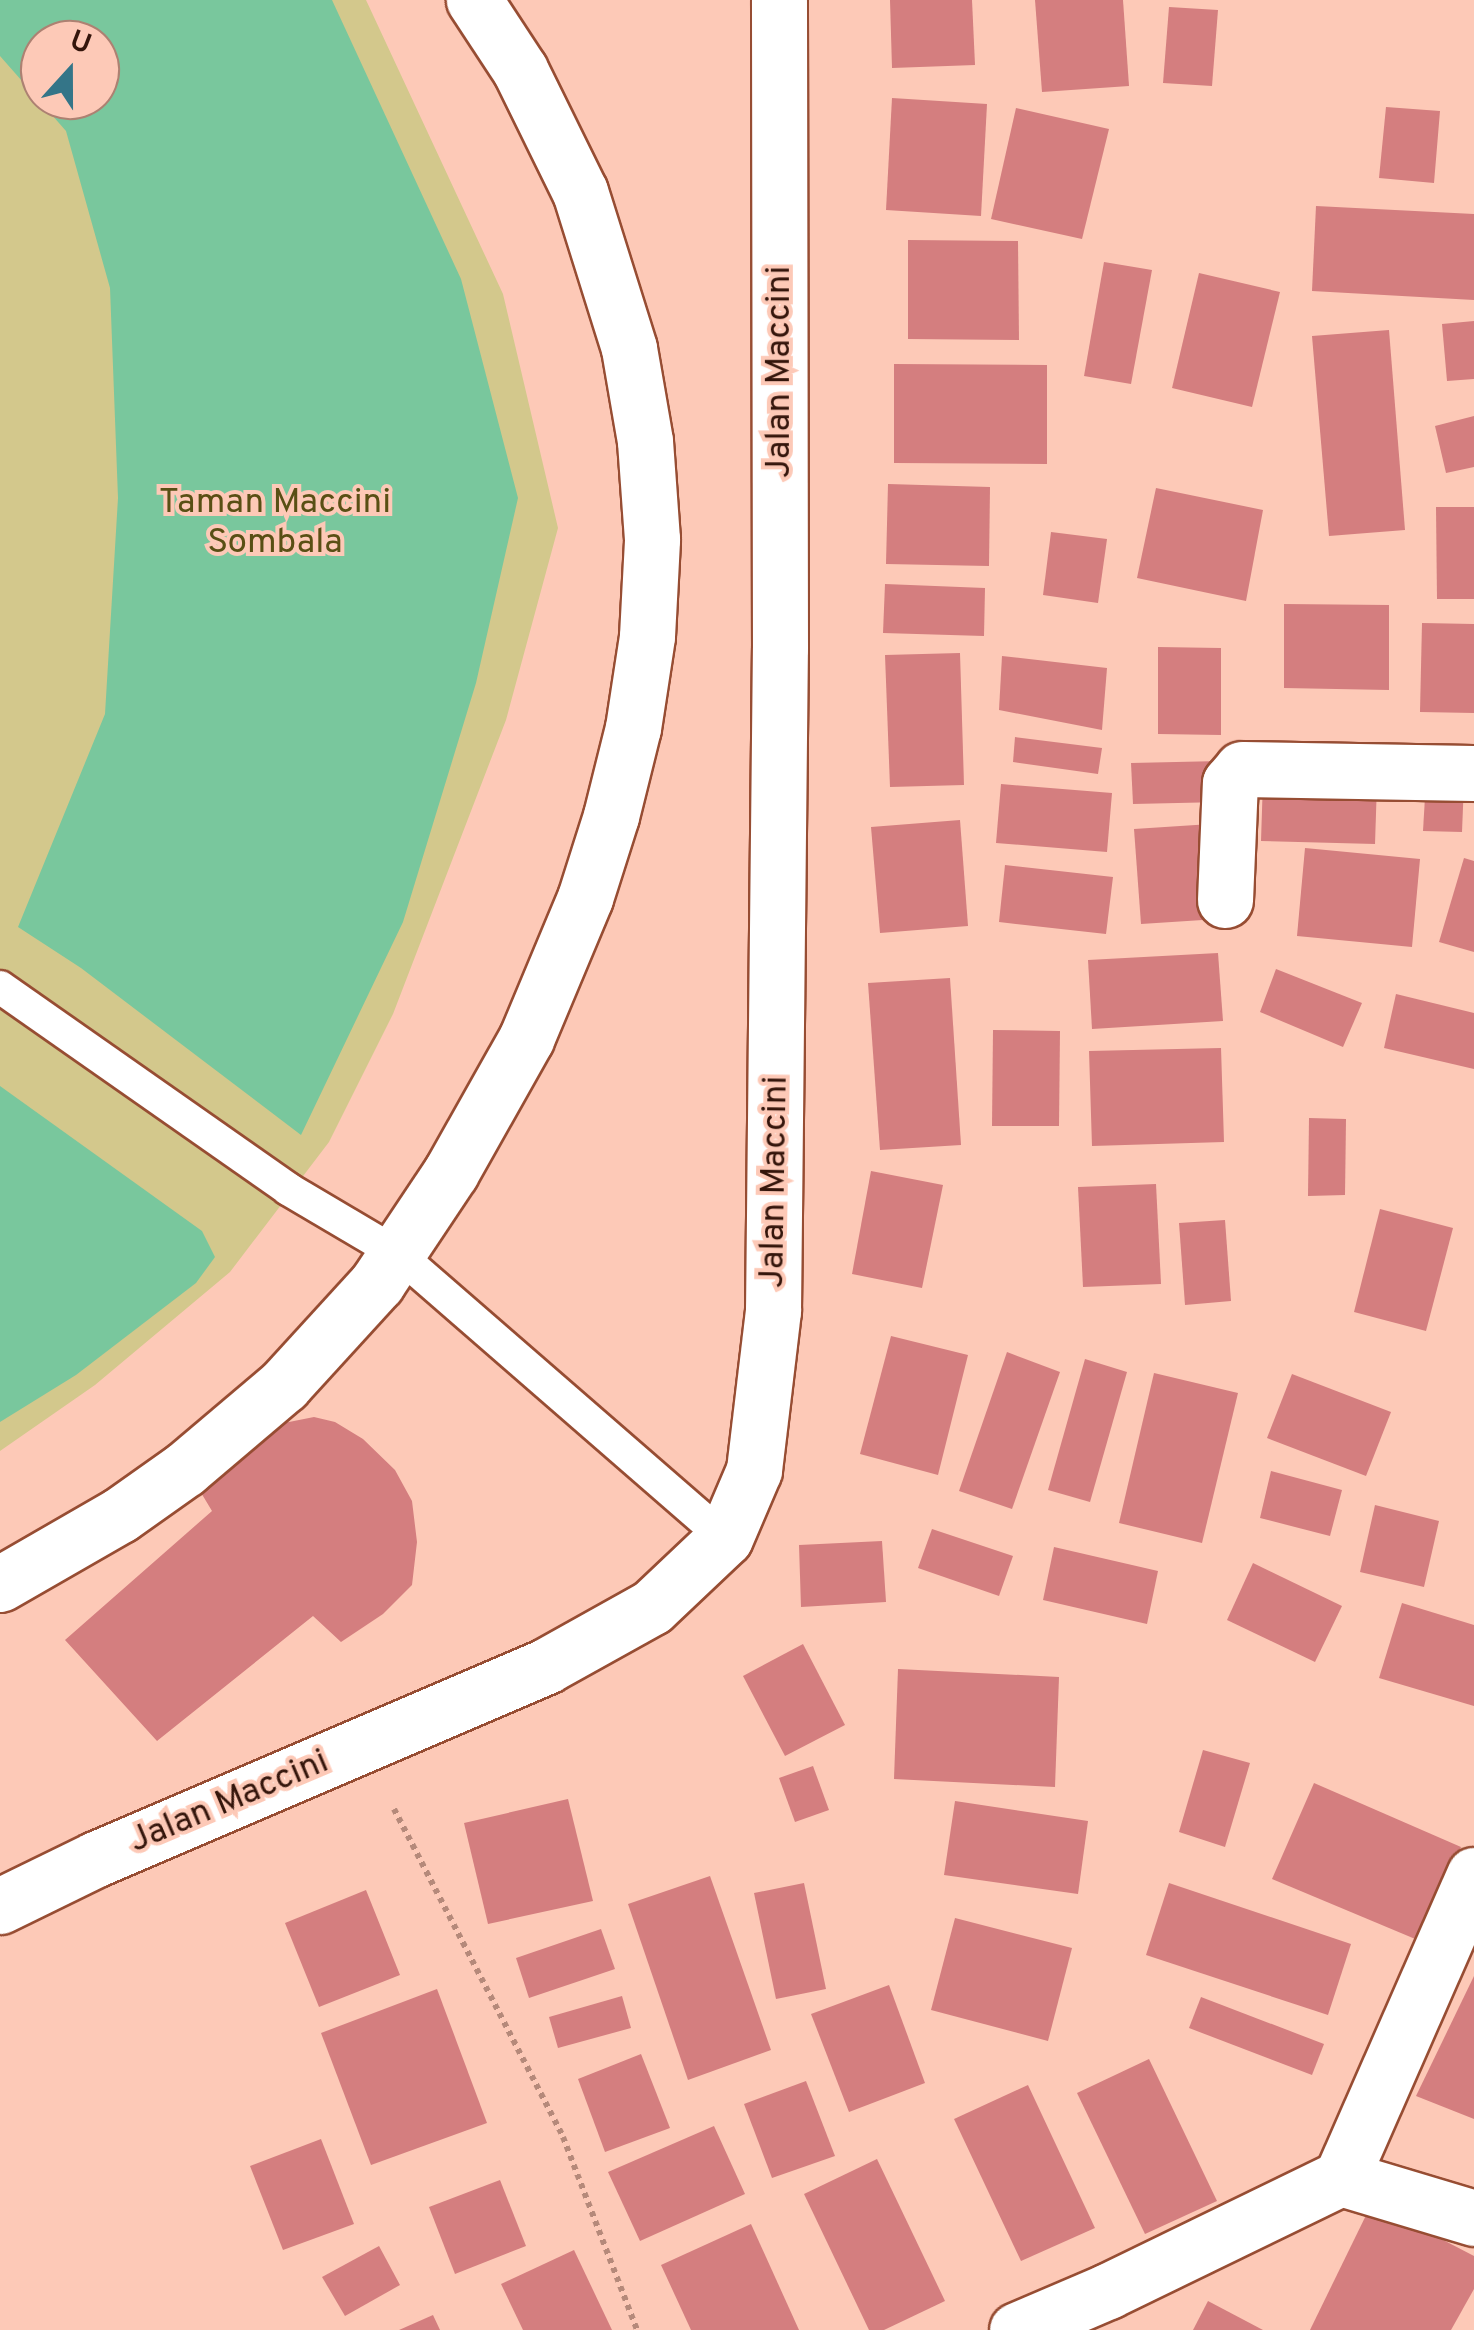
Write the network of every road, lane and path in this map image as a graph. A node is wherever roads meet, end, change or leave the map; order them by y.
1 (474, 0) edge
2 (779, 0) edge
3 (1474, 773) edge
4 (1226, 900) dead end
5 (6, 990) edge
6 (398, 1254) junction
7 (725, 1538) junction
8 (0, 1584) edge
9 (362, 1746) junction
10 (1474, 1875) edge
11 (0, 1906) edge
12 (1341, 2178) junction
13 (1474, 2218) edge
14 (637, 2330) edge
15 (1016, 2330) edge

1 - 6 street
2 - 7 street, Jalan Maccini
3 - 4 street
5 - 6 lane
6 - 7 lane
6 - 8 street
7 - 9 street, Jalan Maccini
9 - 11 street, Jalan Maccini
9 - 14 path
10 - 12 street
12 - 13 street
12 - 15 street

